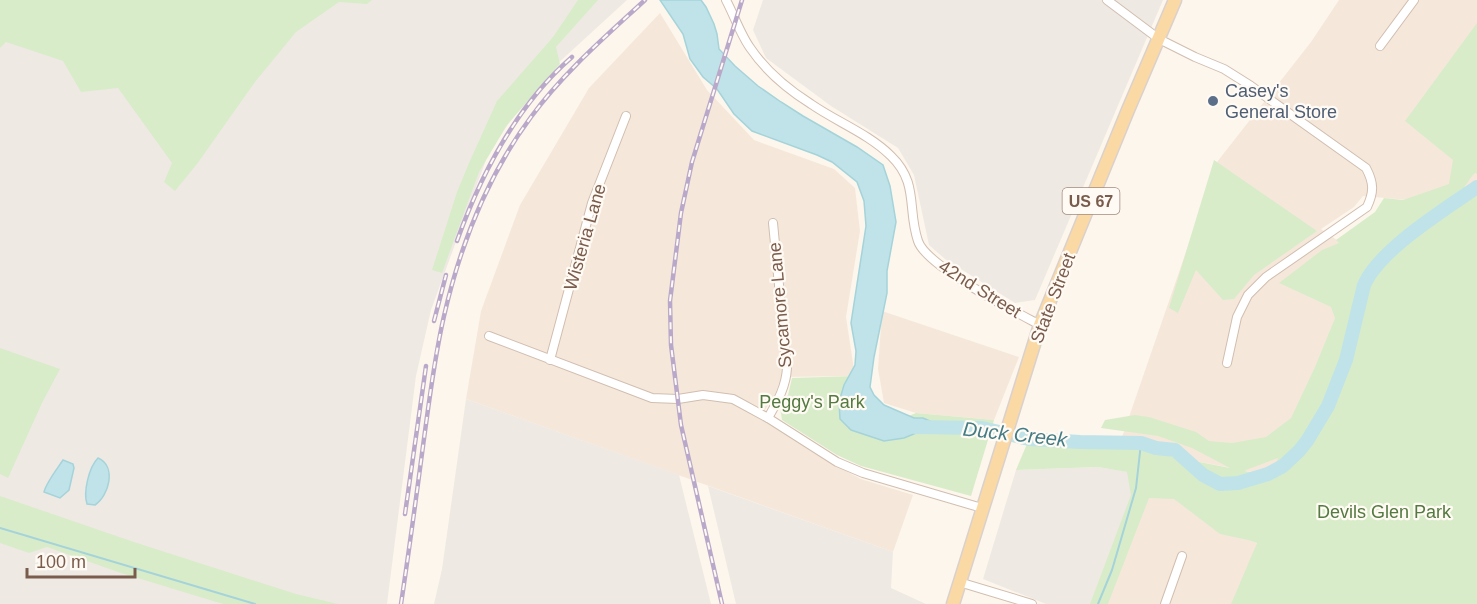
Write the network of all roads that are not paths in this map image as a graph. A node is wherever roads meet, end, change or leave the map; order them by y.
1 (726, 0) edge
2 (1107, 0) edge
3 (1175, 0) edge
4 (1414, 0) edge
5 (1158, 39) junction
6 (1380, 46) dead end
7 (626, 116) dead end
8 (773, 223) dead end
9 (1040, 326) junction
10 (489, 336) dead end
11 (550, 360) junction
12 (1227, 363) dead end
13 (768, 418) junction
14 (982, 508) junction
15 (1182, 556) dead end
16 (959, 582) junction
17 (953, 604) edge
18 (1032, 604) edge
19 (1165, 604) edge

1 - 9 street, 42nd Street
2 - 5 street
3 - 5 main road, State Street / US 67
4 - 6 street
5 - 9 main road, State Street / US 67
5 - 12 street
7 - 11 street, Wisteria Lane
8 - 13 street, Sycamore Lane
9 - 14 main road, State Street / US 67
10 - 11 street
11 - 13 street
13 - 14 street
14 - 16 main road, State Street / US 67
15 - 19 street
16 - 17 main road, State Street / US 67
16 - 18 street

